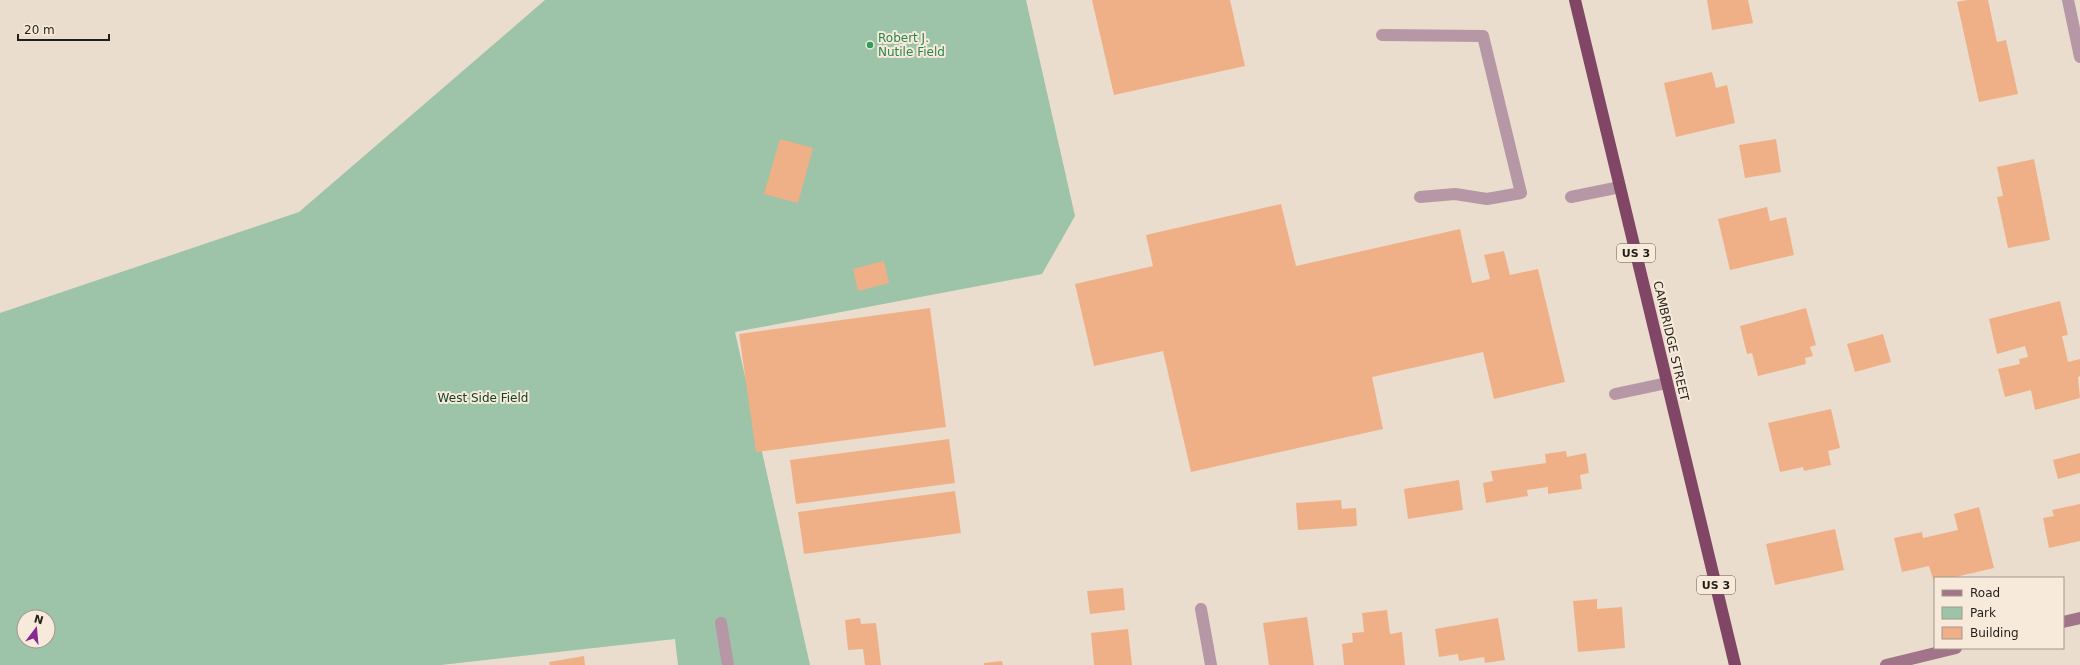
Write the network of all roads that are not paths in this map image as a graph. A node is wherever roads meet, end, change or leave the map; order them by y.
1 (1575, 0) edge
2 (2068, 0) edge
3 (1382, 34) dead end
4 (2080, 57) edge
5 (1620, 187) junction
6 (1420, 197) dead end
7 (1571, 197) dead end
8 (1667, 383) junction
9 (1615, 394) dead end
10 (1201, 609) dead end
11 (2080, 618) edge
12 (2064, 622) edge
13 (721, 623) dead end
14 (1952, 649) edge
15 (728, 665) edge
16 (1210, 665) edge
17 (1735, 665) edge
18 (1886, 665) edge

1 - 5 highway, CAMBRIDGE STREET / US 3
2 - 4 street
3 - 6 street
5 - 7 street
5 - 8 highway, CAMBRIDGE STREET / US 3
8 - 9 street
8 - 17 highway, CAMBRIDGE STREET / US 3
10 - 16 street
11 - 12 street
13 - 15 street
14 - 18 street

